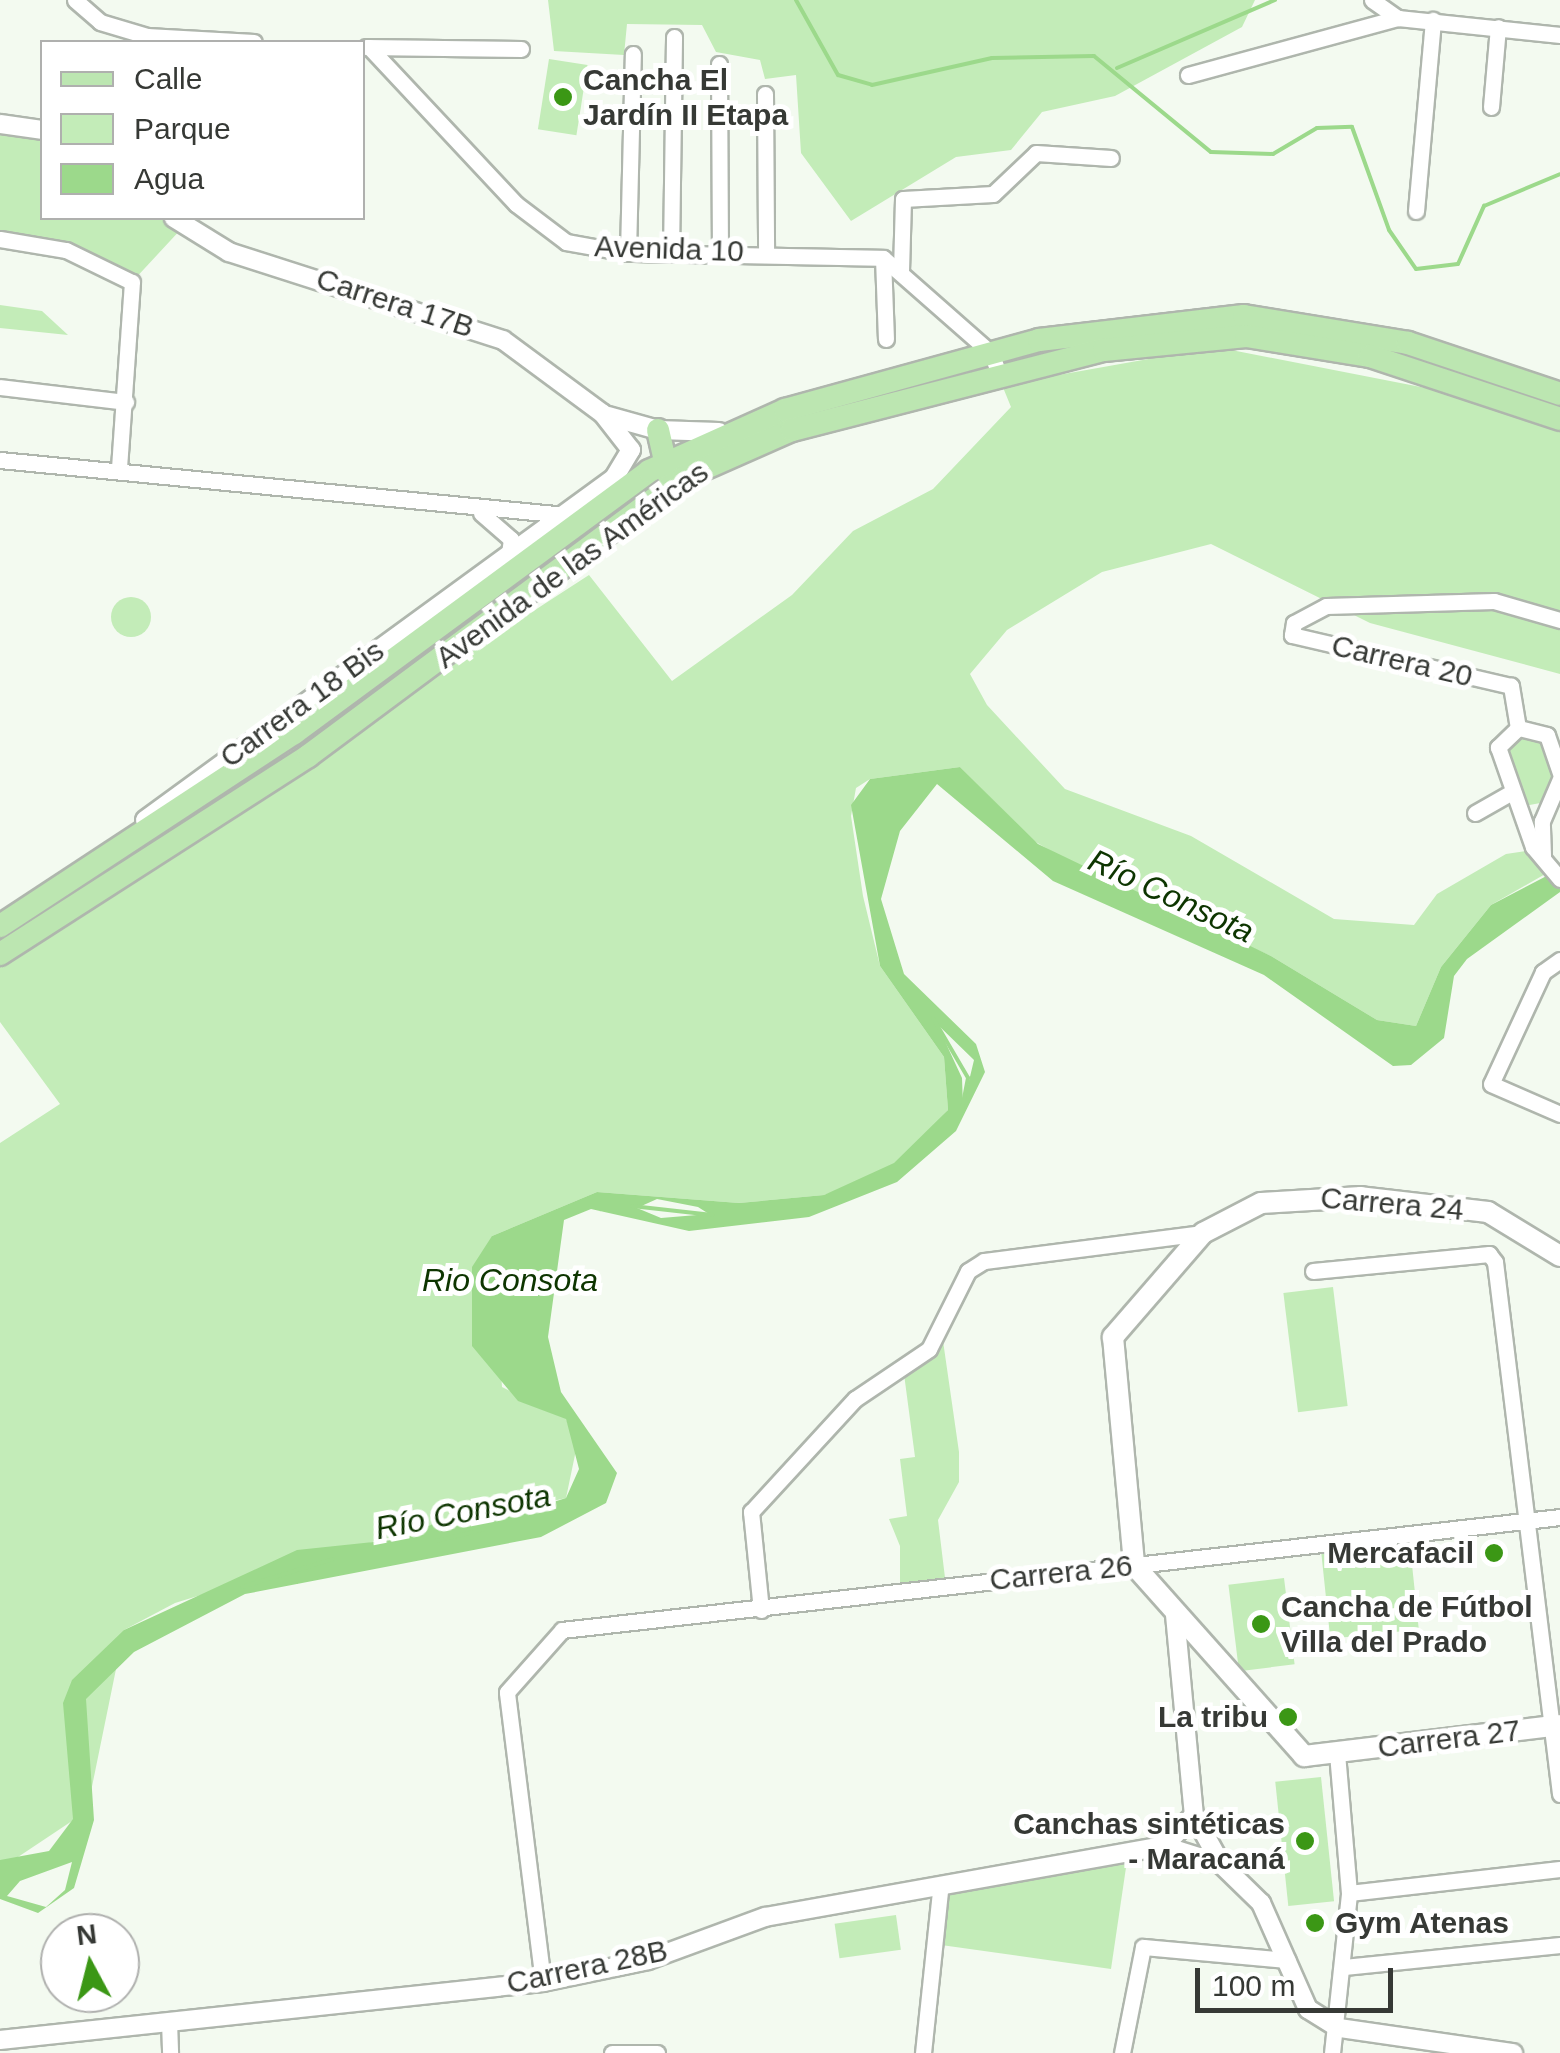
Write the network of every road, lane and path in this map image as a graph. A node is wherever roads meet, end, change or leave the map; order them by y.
1 (75, 0) edge
2 (1372, 0) edge
3 (1398, 18) junction
4 (1433, 20) junction
5 (1498, 26) junction
6 (1560, 35) edge
7 (674, 36) dead end
8 (173, 40) edge
9 (366, 47) edge
10 (521, 50) dead end
11 (633, 54) dead end
12 (719, 64) dead end
13 (1188, 75) dead end
14 (766, 94) dead end
15 (1490, 107) dead end
16 (0, 124) edge
17 (40, 130) edge
18 (1110, 158) dead end
19 (1416, 210) dead end
20 (177, 220) edge
21 (0, 238) edge
22 (628, 253) junction
23 (720, 253) junction
24 (766, 253) junction
25 (671, 254) junction
26 (883, 258) junction
27 (901, 271) junction
28 (886, 340) dead end
29 (996, 364) junction
30 (0, 388) edge
31 (1560, 394) edge
32 (126, 402) junction
33 (603, 414) junction
34 (1560, 419) edge
35 (658, 430) junction
36 (719, 432) junction
37 (670, 459) junction
38 (0, 460) edge
39 (120, 470) junction
40 (472, 511) junction
41 (589, 513) junction
42 (561, 516) junction
43 (606, 536) junction
44 (510, 553) junction
45 (502, 576) junction
46 (1560, 620) edge
47 (390, 696) junction
48 (1518, 728) junction
49 (1560, 776) edge
50 (1512, 792) junction
51 (1546, 802) junction
52 (1524, 806) junction
53 (1475, 814) dead end
54 (1543, 860) junction
55 (98, 862) junction
56 (1560, 879) edge
57 (0, 926) edge
58 (0, 954) edge
59 (1560, 960) edge
60 (1560, 1114) edge
61 (1202, 1233) junction
62 (1560, 1256) edge
63 (1313, 1271) dead end
64 (1560, 1517) edge
65 (1528, 1521) junction
66 (1134, 1565) junction
67 (761, 1610) junction
68 (1175, 1615) junction
69 (1557, 1725) edge
70 (1337, 1752) junction
71 (1560, 1794) edge
72 (1194, 1815) junction
73 (1164, 1846) junction
74 (1222, 1864) junction
75 (1560, 1869) edge
76 (940, 1890) junction
77 (1349, 1893) junction
78 (1560, 1945) edge
79 (1287, 1960) junction
80 (1344, 1966) junction
81 (543, 1982) junction
82 (168, 2022) junction
83 (1340, 2028) junction
84 (0, 2040) edge
85 (170, 2053) edge
86 (612, 2053) edge
87 (657, 2053) edge
88 (923, 2053) edge
89 (1122, 2053) edge
90 (1332, 2053) edge
91 (1512, 2053) edge

1 - 8 street
2 - 3 street
3 - 4 street
3 - 13 street
4 - 5 street
4 - 19 street
5 - 6 street
5 - 15 street
7 - 25 street
9 - 10 street
9 - 22 street, Avenida 10
11 - 22 street
12 - 23 street
14 - 24 street
16 - 17 street
18 - 27 street
20 - 33 street, Carrera 17B
21 - 32 street
22 - 25 street, Avenida 10
23 - 24 street, Avenida 10
23 - 25 street, Avenida 10
24 - 26 street, Avenida 10
26 - 27 street
26 - 28 street
27 - 29 street
29 - 31 main road, Avenida de las Américas
29 - 34 main road, Avenida de las Américas
29 - 36 main road, Avenida de las Américas
29 - 43 main road, Avenida de las Américas
30 - 32 street
32 - 39 street
33 - 35 street, Carrera 17B
33 - 42 street, Carrera 17B
35 - 36 street, Carrera 17B
35 - 37 main road
36 - 37 main road, Avenida de las Américas
37 - 41 main road, Avenida de las Américas
37 - 43 main road
38 - 39 street, Carrera 18 Bis
39 - 40 street, Carrera 18 Bis
40 - 42 street, Carrera 18 Bis
40 - 44 street
41 - 42 street, Carrera 18 Bis
41 - 45 main road, Avenida de las Américas
42 - 44 street, Carrera 18 Bis
43 - 47 main road, Avenida de las Américas
44 - 45 street
44 - 55 street, Carrera 18 Bis
45 - 47 main road
45 - 55 main road, Avenida de las Américas
46 - 48 street, Carrera 20
47 - 58 main road, Avenida de las Américas
48 - 49 street
48 - 50 street
49 - 51 street
50 - 52 street
50 - 53 street
51 - 52 street
51 - 54 street
52 - 54 street
54 - 56 street
55 - 57 main road, Avenida de las Américas
59 - 60 street
61 - 62 main road, Carrera 24
61 - 66 main road, Carrera 24
61 - 67 street
63 - 65 street
64 - 65 street, Carrera 26
65 - 66 street, Carrera 26
65 - 69 street
66 - 67 street, Carrera 26
66 - 68 main road
67 - 81 street, Carrera 26
68 - 70 main road, Carrera 27
68 - 72 street
69 - 70 main road, Carrera 27
69 - 71 street
70 - 77 street
72 - 73 street
72 - 74 street
73 - 74 street, Carrera 28B
73 - 76 street, Carrera 28B
74 - 79 street
75 - 77 street
76 - 81 street, Carrera 28B
76 - 88 street
77 - 80 street
78 - 80 street
79 - 83 street
79 - 89 street
80 - 83 street
81 - 82 street, Carrera 28B
82 - 84 street, Carrera 28B
82 - 85 street
83 - 90 street
83 - 91 street
86 - 87 street

